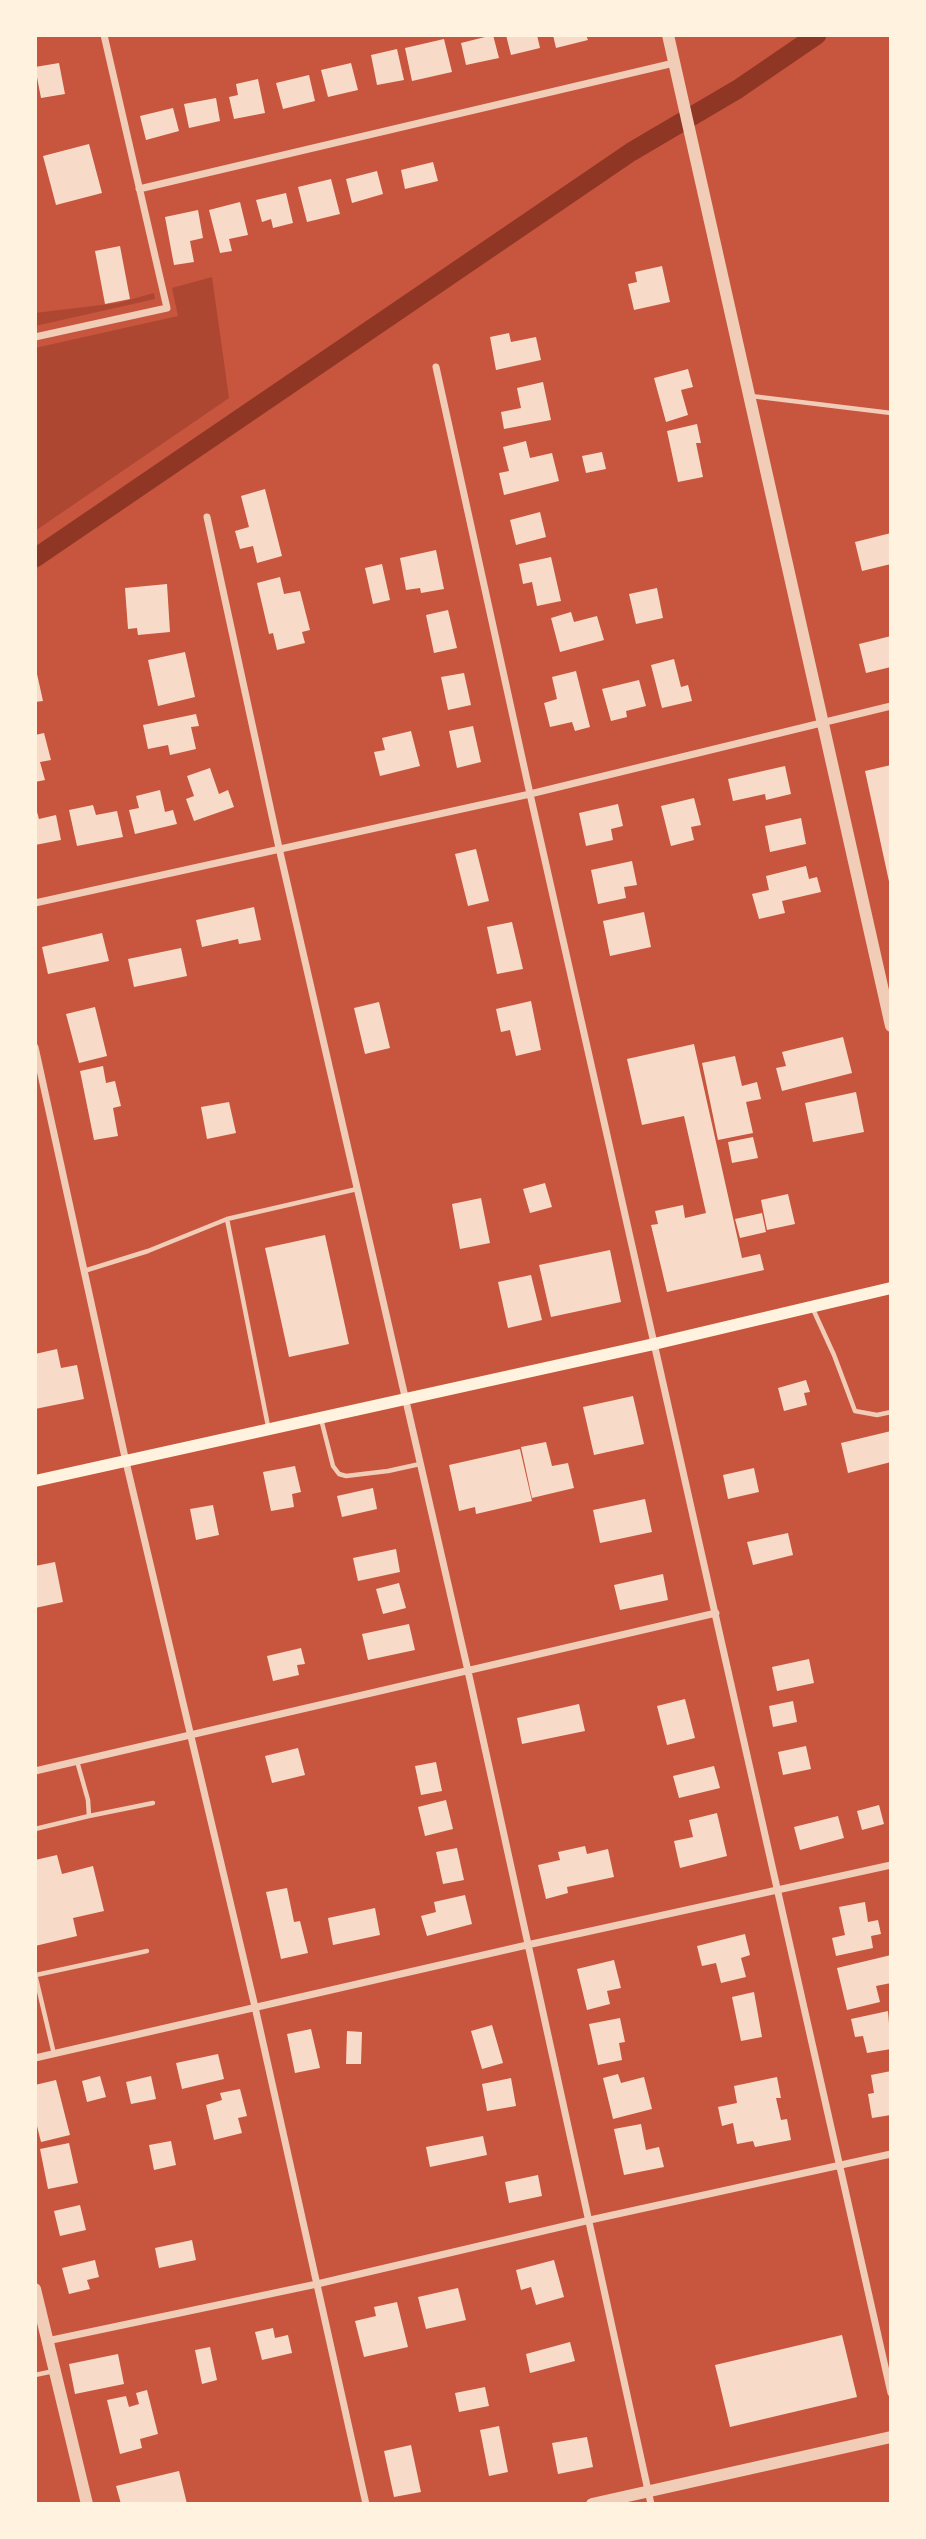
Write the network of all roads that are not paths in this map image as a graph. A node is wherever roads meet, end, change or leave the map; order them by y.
1 (104, 35) edge
2 (668, 35) edge
3 (674, 63) junction
4 (139, 189) junction
5 (35, 337) edge
6 (436, 367) dead end
7 (750, 396) junction
8 (891, 413) edge
9 (207, 517) dead end
10 (891, 706) edge
11 (824, 722) junction
12 (530, 793) junction
13 (279, 848) junction
14 (35, 903) edge
15 (891, 1026) edge
16 (35, 1047) edge
17 (357, 1189) junction
18 (227, 1219) junction
19 (84, 1271) junction
20 (891, 1288) edge
21 (811, 1307) junction
22 (654, 1344) junction
23 (404, 1399) junction
24 (891, 1412) edge
25 (321, 1418) junction
26 (269, 1430) junction
27 (126, 1462) junction
28 (420, 1464) junction
29 (35, 1480) edge
30 (716, 1613) junction
31 (468, 1671) junction
32 (192, 1735) junction
33 (77, 1762) junction
34 (35, 1771) edge
35 (153, 1803) dead end
36 (89, 1816) junction
37 (35, 1829) edge
38 (891, 1865) edge
39 (779, 1891) junction
40 (527, 1945) junction
41 (147, 1951) dead end
42 (35, 1974) edge
43 (255, 2007) junction
44 (54, 2053) junction
45 (35, 2058) edge
46 (891, 2154) edge
47 (841, 2165) junction
48 (590, 2220) junction
49 (317, 2284) junction
50 (35, 2289) edge
51 (47, 2340) junction
52 (54, 2371) junction
53 (35, 2375) edge
54 (891, 2393) edge
55 (891, 2437) edge
56 (650, 2498) edge
57 (87, 2504) edge
58 (366, 2504) edge
59 (592, 2504) edge

1 - 4 street
2 - 3 street
3 - 4 street
3 - 7 street
4 - 5 street
6 - 12 street
7 - 8 lane
7 - 11 street
9 - 13 street
10 - 11 street
11 - 12 street
11 - 15 street
12 - 13 street
12 - 22 street
13 - 14 street
13 - 17 street
16 - 19 street
17 - 18 lane
17 - 23 street
18 - 19 lane
18 - 26 lane
19 - 27 street
20 - 21 main road
21 - 22 main road
21 - 24 lane
22 - 23 main road
22 - 30 street
23 - 25 main road
23 - 28 street
25 - 26 main road
25 - 28 lane
26 - 27 main road
27 - 29 main road
27 - 32 street
28 - 31 street
30 - 31 street
30 - 39 street
31 - 32 street
31 - 40 street
32 - 33 street
32 - 43 street
33 - 34 street
33 - 36 lane
35 - 36 lane
36 - 37 lane
38 - 39 street
39 - 40 street
39 - 47 street
40 - 43 street
40 - 48 street
41 - 42 lane
42 - 44 lane
43 - 44 street
43 - 49 street
44 - 45 street
46 - 47 street
47 - 48 street
47 - 54 street
48 - 49 street
48 - 56 street
49 - 51 street
49 - 58 street
50 - 51 street
51 - 52 street
52 - 53 lane
52 - 57 street
55 - 56 street
56 - 59 street

